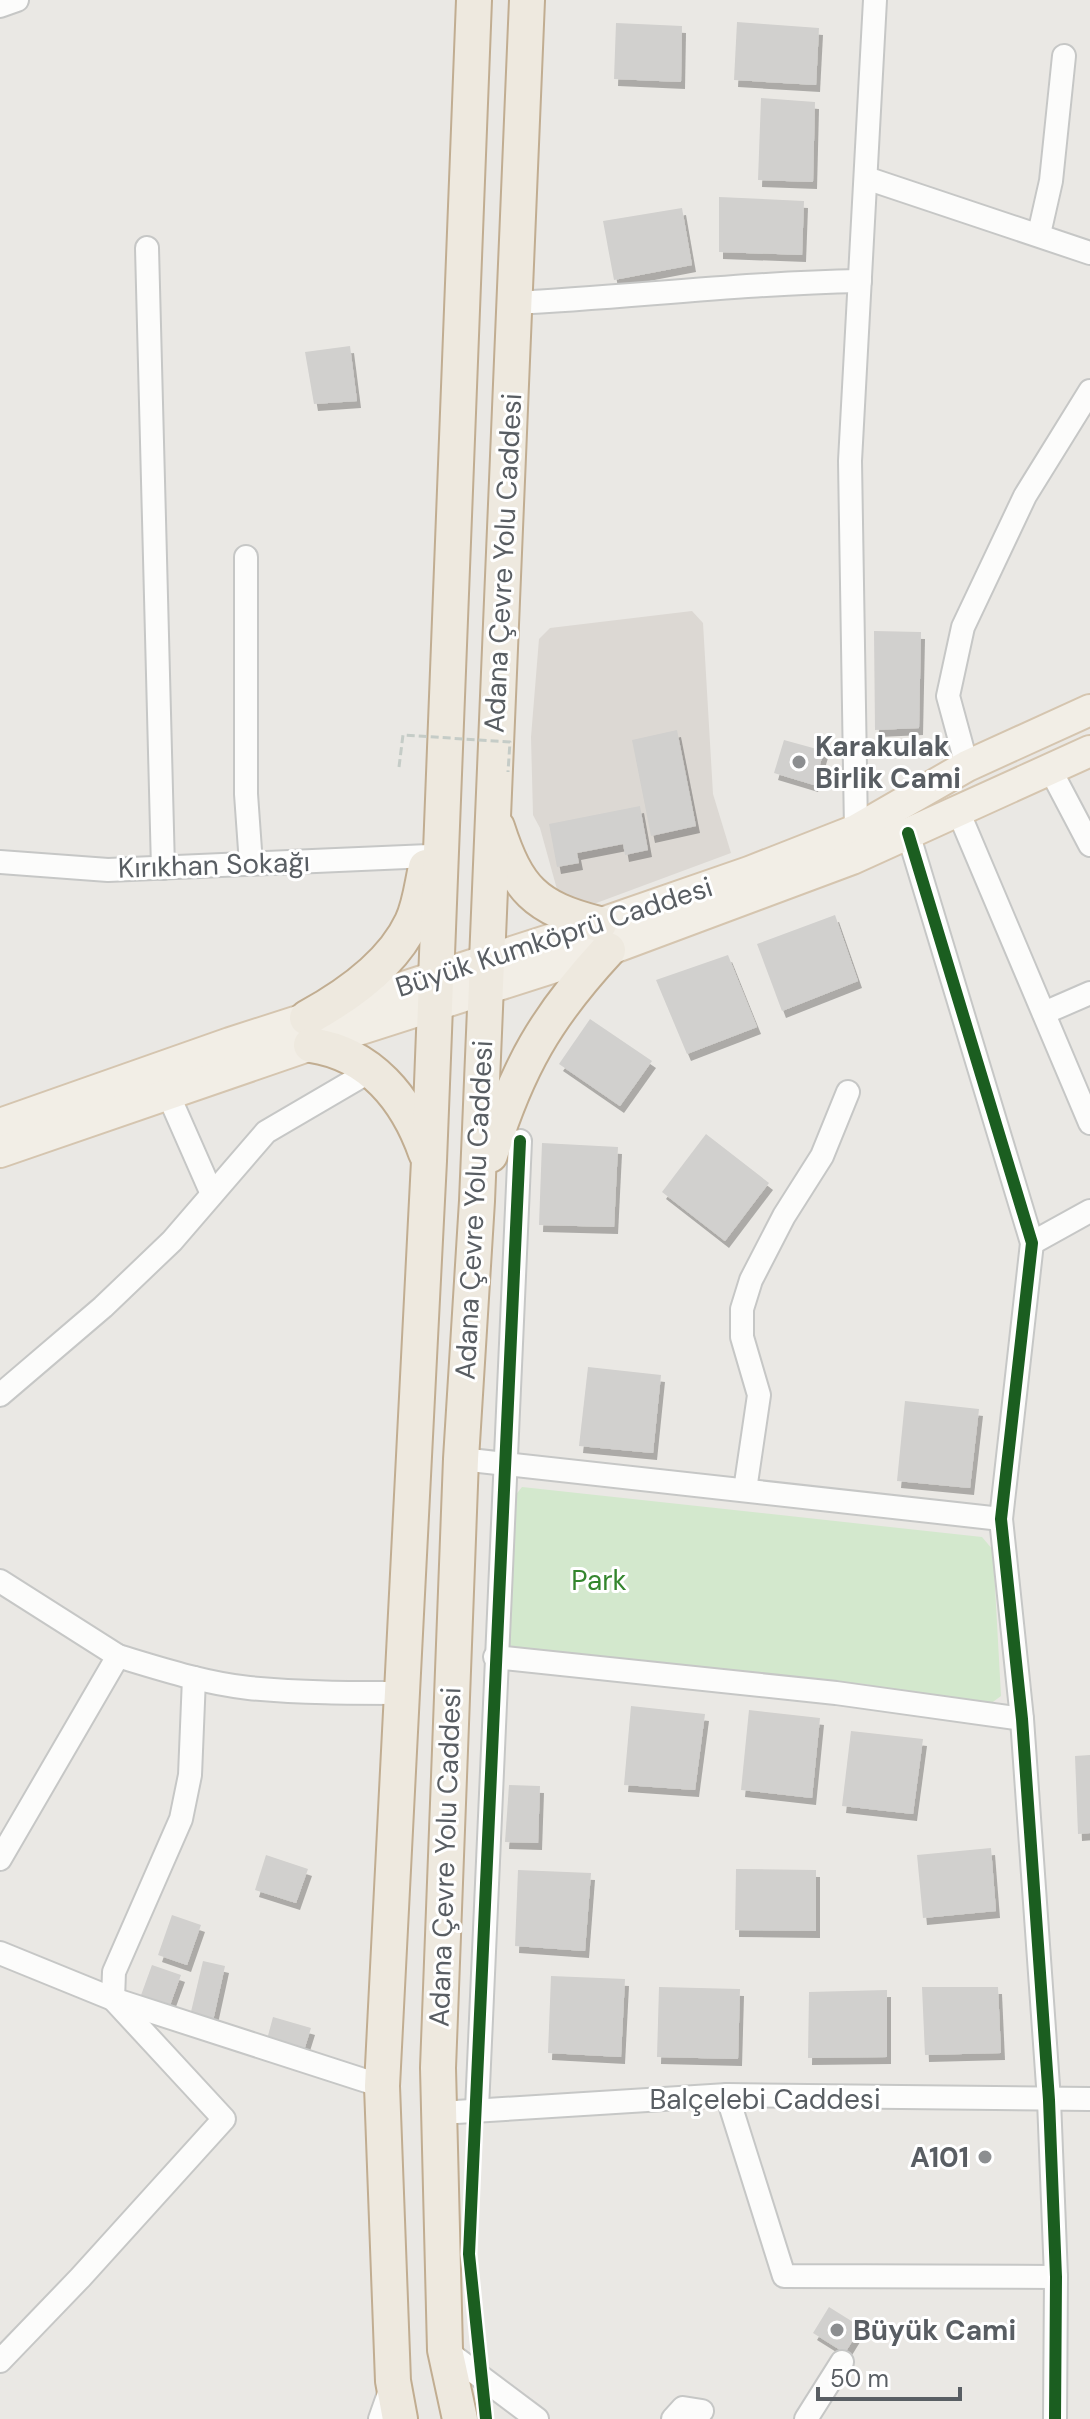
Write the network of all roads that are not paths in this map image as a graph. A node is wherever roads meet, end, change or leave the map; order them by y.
1 (17, 0) edge
2 (474, 0) edge
3 (527, 0) edge
4 (867, 0) edge
5 (875, 0) edge
6 (0, 6) edge
7 (1064, 56) dead end
8 (866, 178) junction
9 (1039, 234) junction
10 (147, 248) dead end
11 (1090, 253) edge
12 (860, 281) junction
13 (515, 303) junction
14 (1090, 391) edge
15 (246, 557) dead end
16 (1090, 710) edge
17 (1090, 751) edge
18 (967, 766) junction
19 (1050, 769) junction
20 (445, 797) junction
21 (492, 809) junction
22 (958, 811) junction
23 (856, 830) junction
24 (908, 833) junction
25 (1090, 845) edge
26 (429, 856) junction
27 (0, 862) edge
28 (251, 864) junction
29 (163, 868) junction
30 (603, 937) junction
31 (486, 975) junction
32 (437, 990) junction
33 (1090, 993) edge
34 (1044, 1013) junction
35 (309, 1032) junction
36 (372, 1070) junction
37 (848, 1092) dead end
38 (168, 1094) junction
39 (1090, 1123) edge
40 (0, 1124) edge
41 (520, 1141) dead end
42 (0, 1152) edge
43 (429, 1161) junction
44 (212, 1194) junction
45 (477, 1201) junction
46 (1090, 1211) edge
47 (1032, 1243) junction
48 (0, 1395) edge
49 (461, 1459) junction
50 (504, 1463) junction
51 (745, 1490) junction
52 (1001, 1519) junction
53 (0, 1581) edge
54 (118, 1656) junction
55 (495, 1657) junction
56 (194, 1678) junction
57 (402, 1693) junction
58 (1022, 1719) junction
59 (0, 1859) edge
60 (0, 1953) edge
61 (113, 1999) junction
62 (382, 2086) junction
63 (727, 2095) junction
64 (1090, 2099) edge
65 (1049, 2100) junction
66 (477, 2109) junction
67 (440, 2113) junction
68 (1056, 2277) junction
69 (445, 2350) junction
70 (0, 2361) edge
71 (842, 2362) dead end
72 (393, 2381) junction
73 (702, 2411) dead end
74 (380, 2419) edge
75 (400, 2419) edge
76 (460, 2419) edge
77 (537, 2419) edge
78 (673, 2419) edge
79 (806, 2419) edge
80 (1055, 2419) edge

1 - 6 street
2 - 20 highway, Adana Çevre Yolu Caddesi
3 - 13 highway, Adana Çevre Yolu Caddesi
4 - 5 street
5 - 8 street
7 - 9 street
8 - 9 street
8 - 12 street
9 - 11 street
10 - 29 street
12 - 13 street
12 - 23 street
13 - 21 highway, Adana Çevre Yolu Caddesi
14 - 18 street
15 - 28 street
16 - 18 main road, Büyük Kumköprü Caddesi
17 - 19 main road, Büyük Kumköprü Caddesi
18 - 23 main road, Büyük Kumköprü Caddesi
19 - 22 main road, Büyük Kumköprü Caddesi
19 - 25 street
20 - 26 highway
20 - 32 highway, Adana Çevre Yolu Caddesi
21 - 30 highway
21 - 31 highway, Adana Çevre Yolu Caddesi
22 - 24 main road, Büyük Kumköprü Caddesi
22 - 34 street
23 - 30 main road, Büyük Kumköprü Caddesi
24 - 30 main road, Büyük Kumköprü Caddesi
24 - 47 street
26 - 28 street, Kırıkhan Sokağı
26 - 35 highway
27 - 29 street, Kırıkhan Sokağı
28 - 29 street, Kırıkhan Sokağı
30 - 31 main road, Büyük Kumköprü Caddesi
30 - 45 highway
31 - 32 main road, Büyük Kumköprü Caddesi
31 - 45 highway, Adana Çevre Yolu Caddesi
32 - 35 main road, Büyük Kumköprü Caddesi
32 - 43 highway, Adana Çevre Yolu Caddesi
33 - 34 street
34 - 39 street
35 - 36 highway
35 - 38 main road, Büyük Kumköprü Caddesi
35 - 40 main road, Büyük Kumköprü Caddesi
36 - 43 highway
36 - 44 street
37 - 51 street
38 - 42 main road, Büyük Kumköprü Caddesi
38 - 44 street
41 - 50 street
43 - 57 highway, Adana Çevre Yolu Caddesi
44 - 48 street
45 - 49 highway, Adana Çevre Yolu Caddesi
46 - 47 street
47 - 52 street
49 - 50 street
49 - 67 highway, Adana Çevre Yolu Caddesi
50 - 51 street
50 - 55 street
51 - 52 street
52 - 58 street
53 - 54 street
54 - 56 street
54 - 59 street
55 - 58 street
55 - 66 street
56 - 57 street
56 - 61 street
57 - 62 highway, Adana Çevre Yolu Caddesi
58 - 65 street
60 - 61 street
61 - 62 street
61 - 70 street
62 - 72 highway, Adana Çevre Yolu Caddesi
63 - 65 street, Balçelebi Caddesi
63 - 66 street, Balçelebi Caddesi
63 - 68 street
64 - 65 street, Balçelebi Caddesi
65 - 68 street
66 - 67 street, Balçelebi Caddesi
67 - 69 highway, Adana Çevre Yolu Caddesi
68 - 80 street
69 - 76 highway, Adana Çevre Yolu Caddesi
69 - 77 street
71 - 79 street
72 - 74 street
72 - 75 highway, Adana Çevre Yolu Caddesi
73 - 78 street

